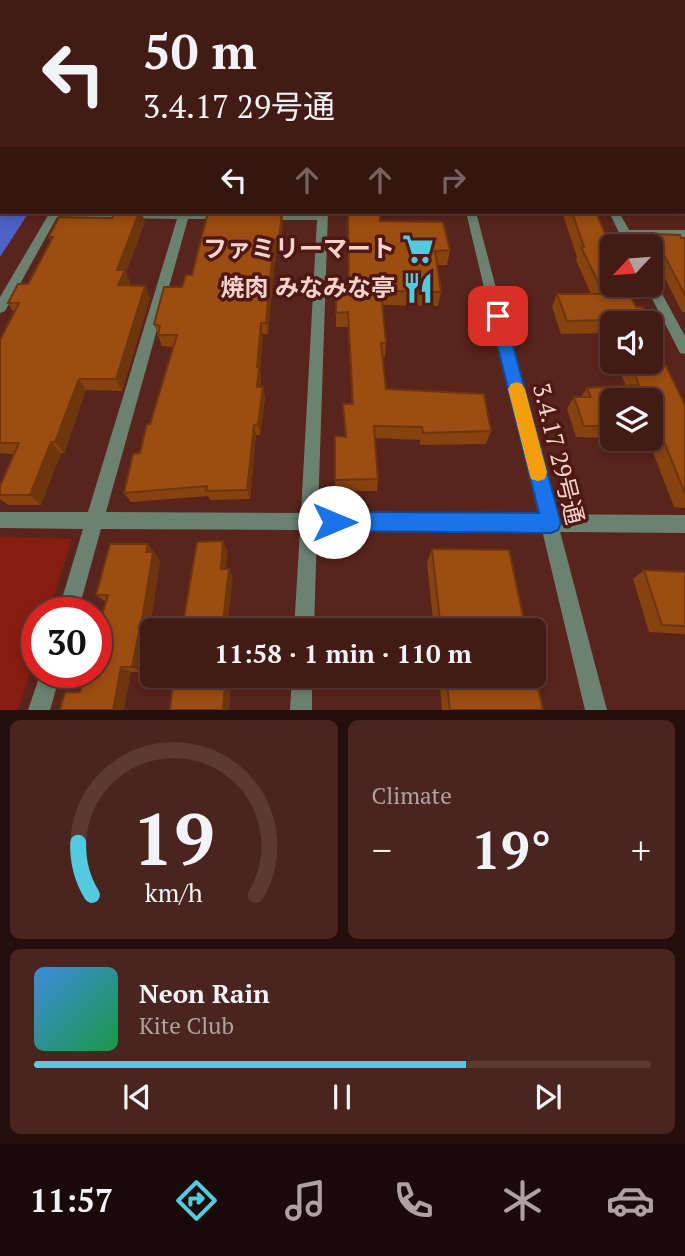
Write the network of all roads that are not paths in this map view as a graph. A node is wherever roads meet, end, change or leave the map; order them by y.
1 (54, 214) edge
2 (98, 214) edge
3 (472, 214) edge
4 (615, 214) edge
5 (323, 215) edge
6 (183, 216) junction
7 (234, 216) edge
8 (247, 217) edge
9 (625, 234) edge
10 (663, 234) edge
11 (685, 234) edge
12 (658, 298) edge
13 (0, 308) edge
14 (685, 349) edge
15 (0, 520) edge
16 (96, 520) junction
17 (308, 522) junction
18 (551, 523) junction
19 (685, 524) edge
20 (73, 597) edge
21 (304, 618) edge
22 (46, 688) edge
23 (302, 688) edge
24 (39, 710) edge
25 (301, 710) edge
26 (596, 710) edge

1 - 13 street
2 - 6 street
3 - 18 street, 3.4.17 29号通
4 - 9 street
5 - 8 street
5 - 17 street
6 - 7 street
6 - 16 street
10 - 11 street
12 - 14 street
15 - 16 street
16 - 17 street
16 - 20 street
17 - 18 street
17 - 21 street
18 - 19 street
18 - 26 street, 3.4.17 29号通
22 - 24 street
23 - 25 street

